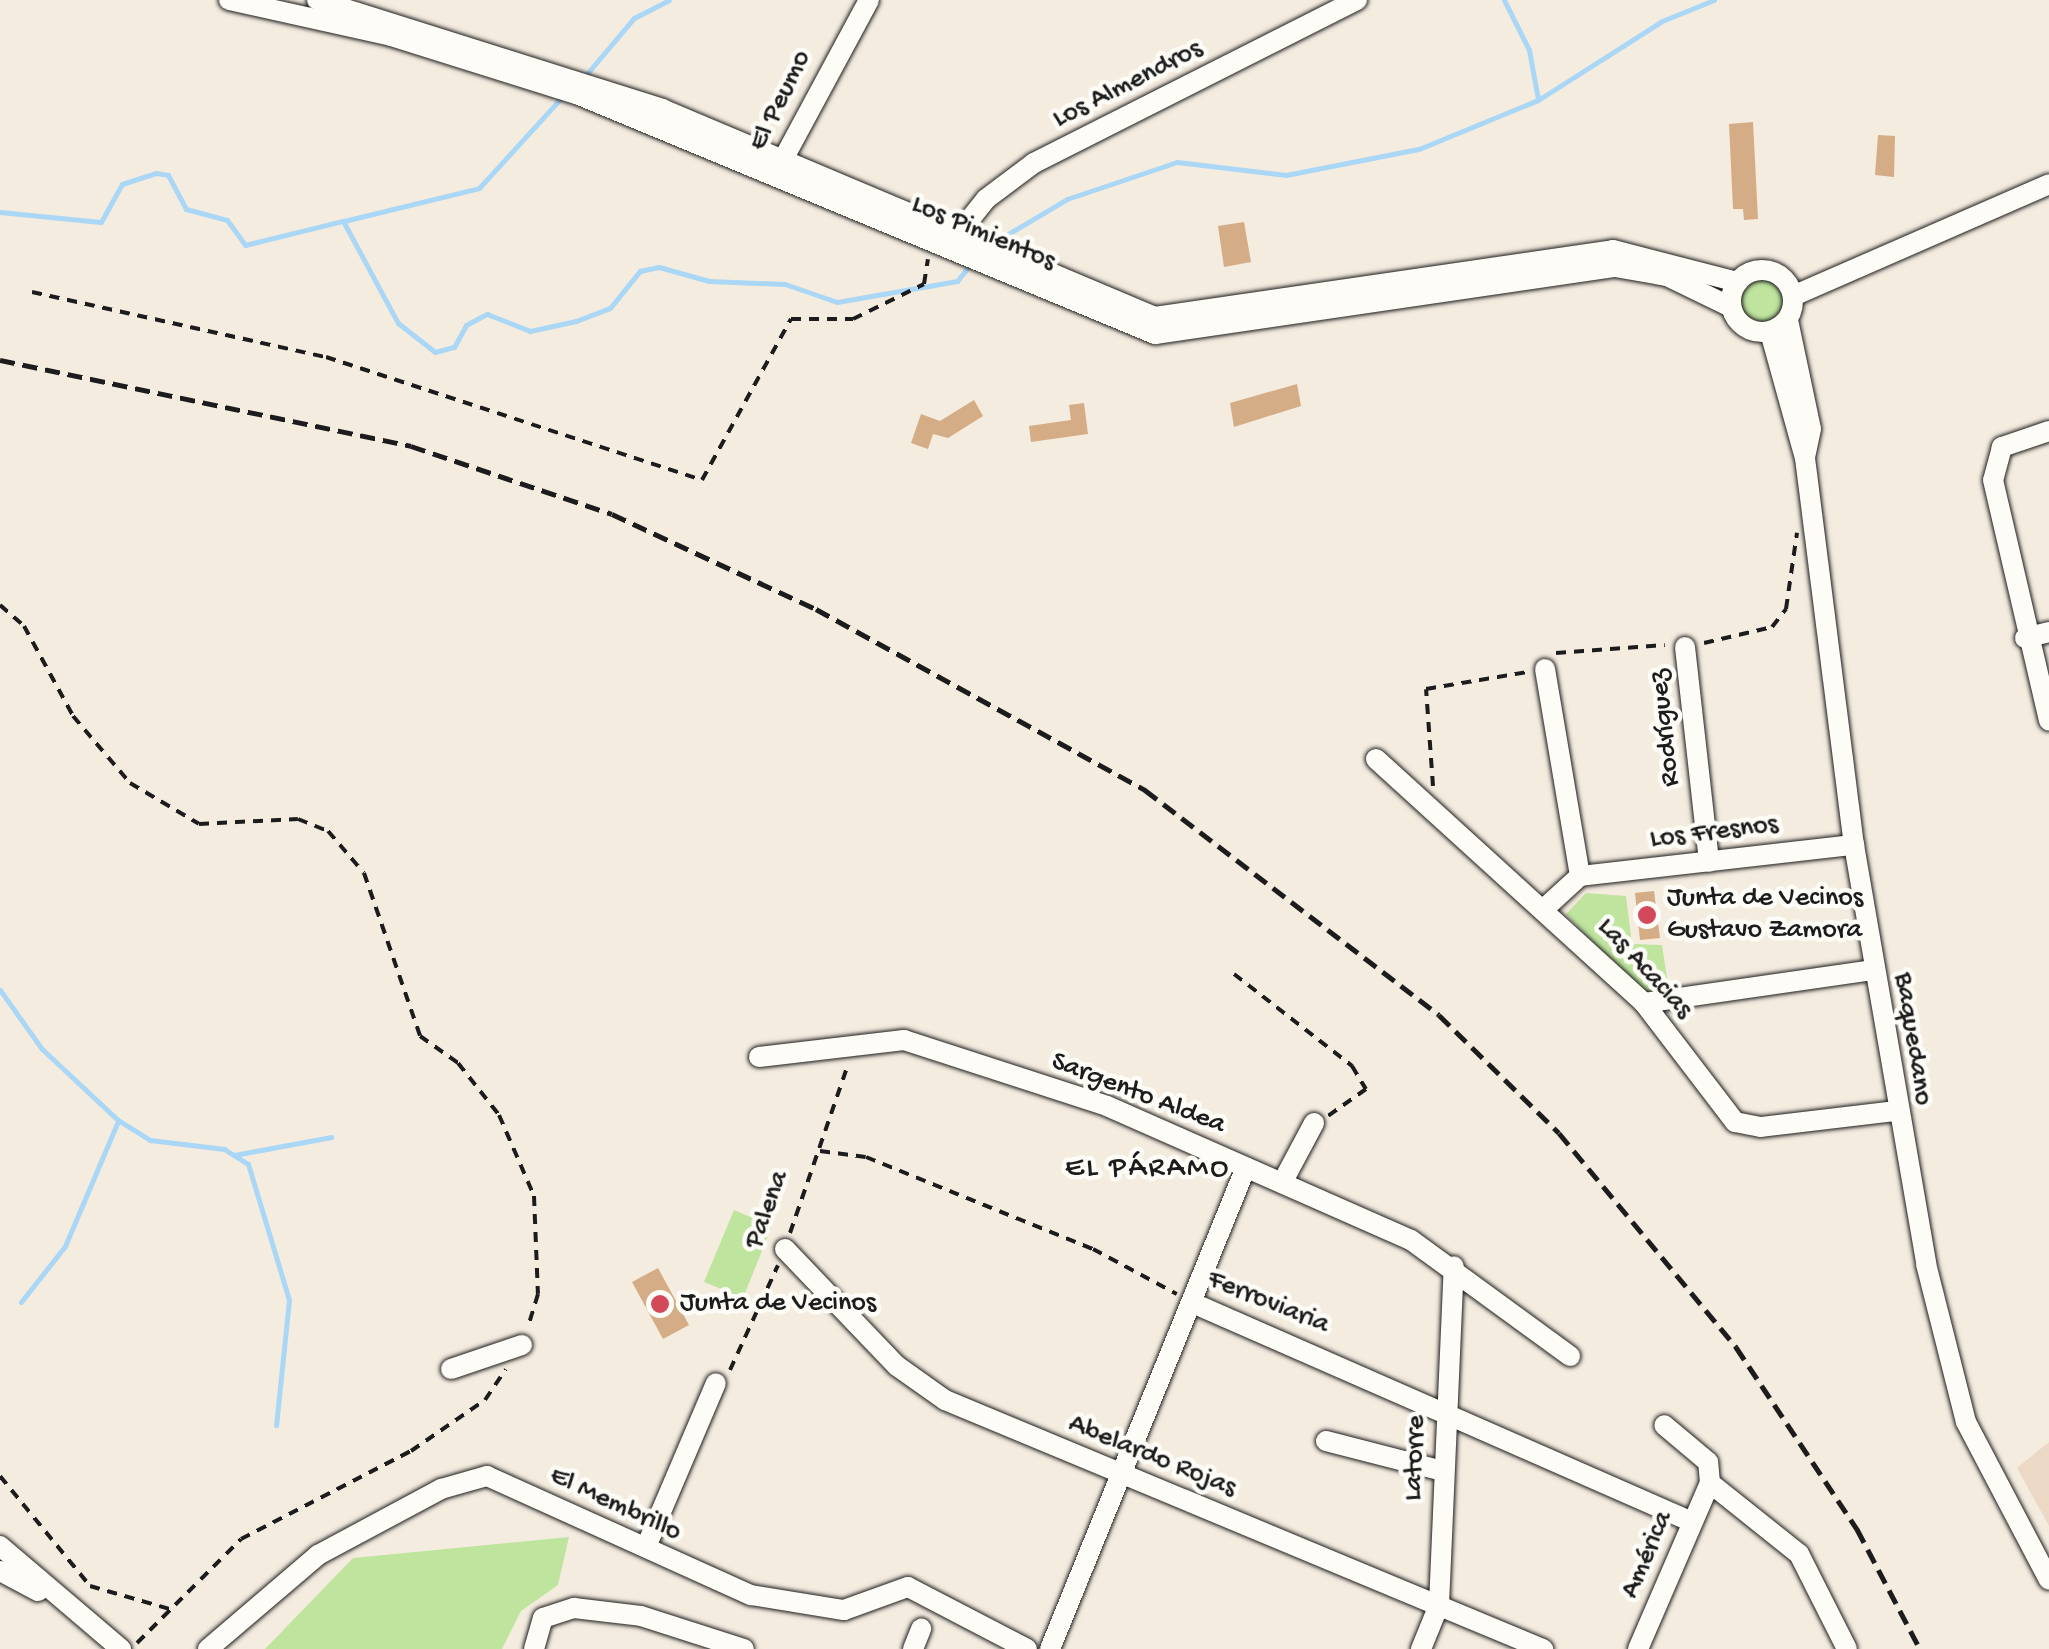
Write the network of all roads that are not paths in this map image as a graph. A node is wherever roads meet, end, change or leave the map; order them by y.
1 (230, 0) edge
2 (317, 0) edge
3 (868, 0) edge
4 (1357, 0) edge
5 (779, 166) junction
6 (2049, 184) edge
7 (952, 240) junction
8 (1738, 282) junction
9 (1793, 296) junction
10 (1731, 307) junction
11 (1779, 326) junction
12 (2049, 431) edge
13 (2049, 632) edge
14 (2025, 638) junction
15 (1685, 647) road end
16 (1545, 669) road end
17 (2049, 721) edge
18 (1376, 759) dead end
19 (1854, 844) junction
20 (1708, 862) junction
21 (1580, 876) junction
22 (1546, 906) junction
23 (1874, 970) junction
24 (1644, 1002) junction
25 (758, 1057) dead end
26 (1895, 1112) junction
27 (1314, 1122) road end
28 (1246, 1166) junction
29 (1282, 1183) junction
30 (785, 1249) road end
31 (1454, 1266) junction
32 (1194, 1304) junction
33 (522, 1344) road end
34 (1570, 1356) dead end
35 (450, 1369) dead end
36 (716, 1384) road end
37 (1446, 1406) junction
38 (1664, 1424) dead end
39 (1326, 1441) dead end
40 (1443, 1471) junction
41 (1122, 1474) junction
42 (1710, 1483) junction
43 (1690, 1521) junction
44 (0, 1546) edge
45 (646, 1547) junction
46 (2047, 1569) edge
47 (0, 1570) edge
48 (1439, 1605) junction
49 (73, 1610) junction
50 (121, 1649) edge
51 (208, 1649) edge
52 (534, 1649) edge
53 (744, 1649) edge
54 (1028, 1649) edge
55 (1050, 1649) edge
56 (1421, 1649) edge
57 (1542, 1649) edge
58 (1638, 1649) edge
59 (1847, 1649) edge

1 - 5 street, Los Pimientos
2 - 5 street, Los Pimientos
3 - 5 street, El Peumo
4 - 7 street, Los Almendros
5 - 7 street, Los Pimientos
5 - 7 street, Los Pimientos
6 - 9 street
7 - 8 street, Los Pimientos
7 - 10 street, Los Pimientos
8 - 9 street
8 - 10 street
9 - 11 street
10 - 11 street
11 - 19 street, Baquedano
12 - 14 street
13 - 14 street
14 - 17 street
15 - 20 street, Rodríguez
16 - 21 street
18 - 22 street, Las Acacias
19 - 20 street, Los Fresnos
19 - 23 street, Baquedano
20 - 21 street, Los Fresnos
21 - 22 street
22 - 24 street, Las Acacias
23 - 24 street
23 - 26 street, Baquedano
24 - 26 street, Las Acacias
25 - 28 street, Sargento Aldea
26 - 46 street, Baquedano
27 - 29 street
28 - 29 street, Sargento Aldea
28 - 32 street
29 - 31 street, Sargento Aldea
30 - 41 street, Abelardo Rojas
31 - 34 street, Sargento Aldea
31 - 37 street, Latorre
32 - 37 street, Ferroviaria
32 - 41 street
33 - 35 street
36 - 45 street
37 - 40 street, Latorre
37 - 43 street, Ferroviaria
38 - 42 street
39 - 40 street
40 - 48 street, Latorre
41 - 48 street, Abelardo Rojas
41 - 55 street
42 - 43 street, América
42 - 59 street
43 - 58 street, América
44 - 49 street
45 - 51 street, El Membrillo
45 - 54 street, El Membrillo
47 - 49 street
48 - 56 street, Latorre
48 - 57 street, Abelardo Rojas
49 - 50 street
52 - 53 street

